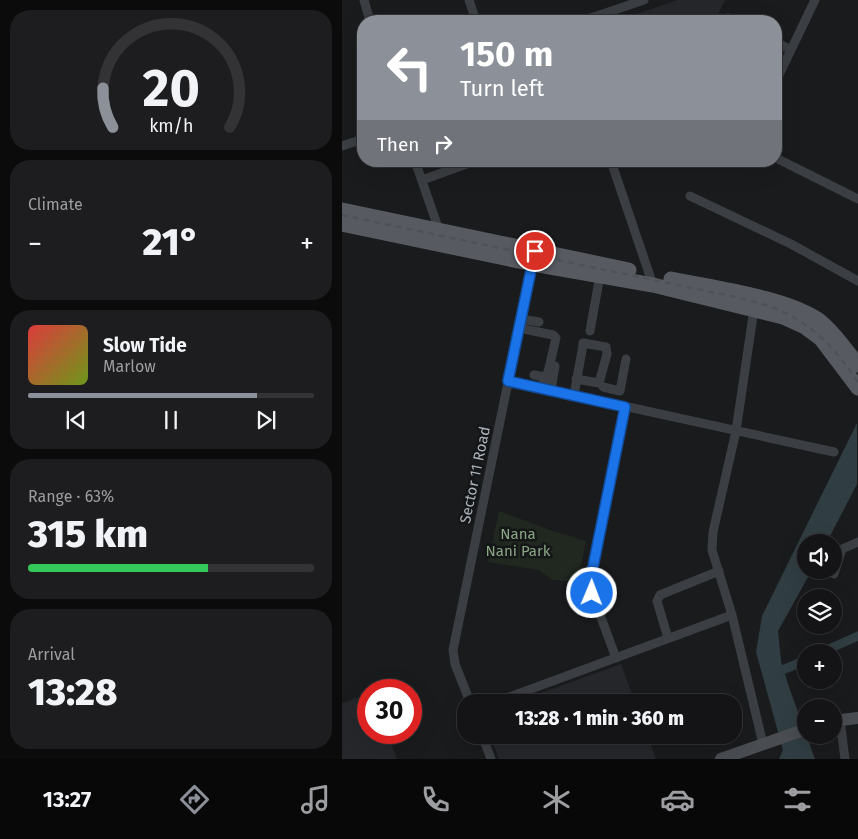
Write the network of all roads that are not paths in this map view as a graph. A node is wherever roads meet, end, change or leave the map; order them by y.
1 (364, 0) edge
2 (469, 0) edge
3 (644, 0) edge
4 (815, 0) edge
5 (628, 3) edge
6 (368, 15) edge
7 (474, 15) edge
8 (597, 15) edge
9 (782, 45) edge
10 (791, 50) junction
11 (782, 69) edge
12 (357, 140) edge
13 (342, 146) edge
14 (782, 161) edge
15 (417, 167) edge
16 (458, 167) edge
17 (613, 167) edge
18 (422, 180) junction
19 (690, 196) dead end
20 (858, 199) edge
21 (342, 210) edge
22 (342, 224) edge
23 (439, 230) junction
24 (534, 257) junction
25 (600, 275) junction
26 (652, 280) junction
27 (858, 281) edge
28 (754, 309) junction
29 (539, 322) dead end
30 (520, 324) junction
31 (590, 331) dead end
32 (559, 344) dead end
33 (580, 345) dead end
34 (610, 354) dead end
35 (626, 359) dead end
36 (858, 365) edge
37 (534, 375) dead end
38 (545, 377) junction
39 (576, 379) junction
40 (508, 381) junction
41 (857, 385) edge
42 (603, 387) junction
43 (546, 389) junction
44 (572, 395) junction
45 (601, 401) junction
46 (625, 407) junction
47 (736, 431) junction
48 (834, 452) dead end
49 (858, 542) edge
50 (842, 549) edge
51 (719, 572) junction
52 (732, 615) junction
53 (668, 638) junction
54 (616, 658) junction
55 (467, 694) edge
56 (518, 694) edge
57 (858, 718) edge
58 (842, 720) edge
59 (797, 732) edge
60 (485, 744) edge
61 (763, 744) junction
62 (842, 744) edge
63 (491, 759) edge
64 (721, 759) edge
65 (846, 759) edge

1 - 6 street
2 - 7 street
3 - 5 street
4 - 10 street
5 - 8 street
9 - 10 street
10 - 11 street
12 - 13 street
14 - 20 street
15 - 18 street
16 - 18 street
17 - 26 street
18 - 23 street
19 - 27 street
21 - 23 main road
22 - 24 main road
23 - 24 main road
24 - 25 main road
24 - 26 main road
24 - 30 street, Sector 11 Road
25 - 26 main road
25 - 31 street
26 - 28 main road
26 - 36 main road
28 - 41 main road
28 - 47 street
29 - 30 street
30 - 38 street
30 - 40 street, Sector 11 Road
32 - 43 street
33 - 44 street
34 - 42 street
35 - 42 street
37 - 38 street
38 - 43 street
39 - 39 street
39 - 44 street
40 - 43 street
40 - 55 street, Sector 11 Road
42 - 45 street
43 - 44 street
44 - 45 street
45 - 46 street
46 - 47 street
46 - 54 street
47 - 48 street
47 - 51 street
49 - 50 street
51 - 52 street
51 - 53 street
52 - 53 street
52 - 61 street
53 - 54 street
54 - 56 street
57 - 58 street
59 - 61 street
60 - 63 street
61 - 64 street
62 - 65 street

